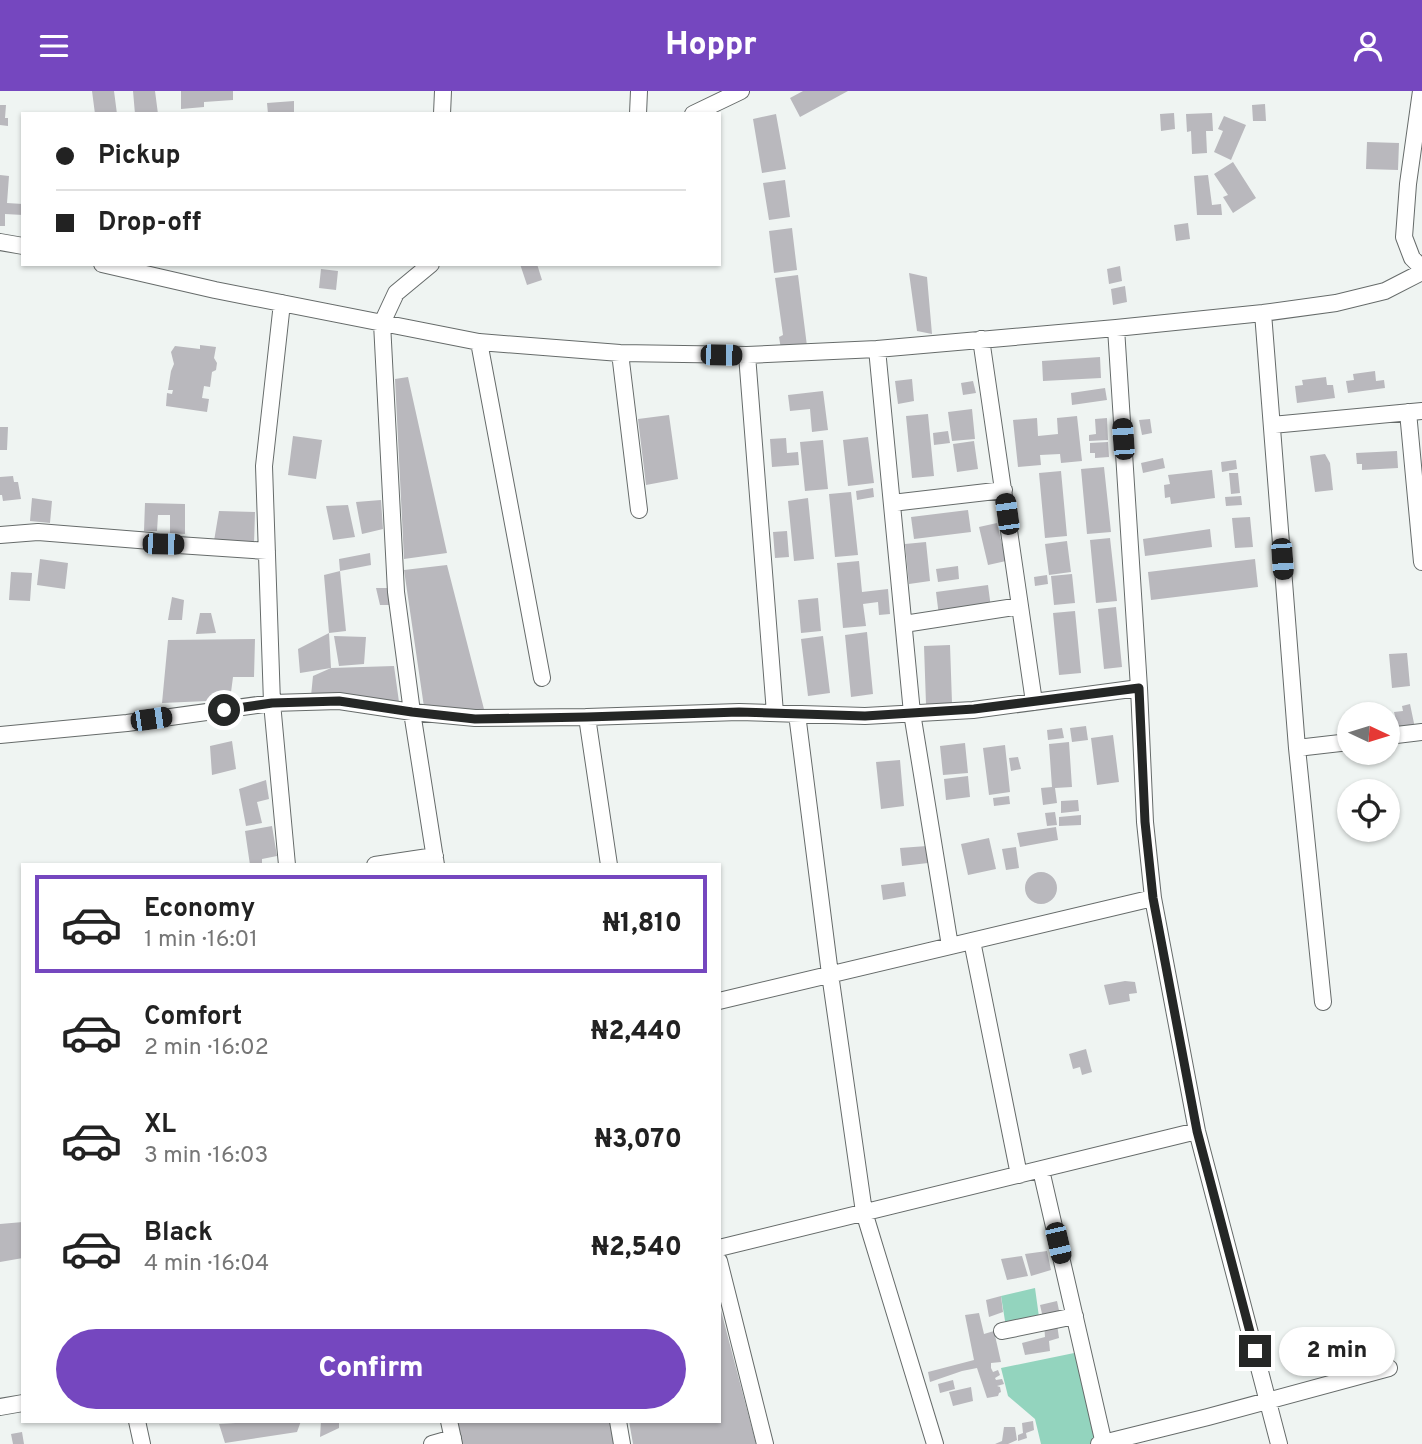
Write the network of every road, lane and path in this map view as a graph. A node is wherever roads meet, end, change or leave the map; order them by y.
1 (443, 91) edge
2 (639, 91) edge
3 (741, 91) edge
4 (1421, 91) edge
5 (442, 112) edge
6 (638, 112) edge
7 (697, 112) edge
8 (0, 242) edge
9 (21, 246) edge
10 (111, 266) edge
11 (429, 266) edge
12 (1422, 270) edge
13 (282, 303) junction
14 (1264, 313) junction
15 (382, 323) junction
16 (1116, 328) junction
17 (981, 339) junction
18 (479, 342) junction
19 (877, 349) junction
20 (620, 353) junction
21 (747, 355) junction
22 (1415, 411) edge
23 (1272, 425) junction
24 (1004, 491) junction
25 (892, 503) junction
26 (639, 510) dead end
27 (0, 535) edge
28 (267, 551) junction
29 (1422, 562) edge
30 (1020, 606) junction
31 (904, 624) junction
32 (542, 678) dead end
33 (1139, 688) junction
34 (1034, 702) junction
35 (272, 703) junction
36 (412, 712) junction
37 (775, 713) junction
38 (912, 713) junction
39 (797, 714) junction
40 (587, 717) junction
41 (1422, 732) edge
42 (0, 735) edge
43 (1400, 735) edge
44 (1337, 743) edge
45 (1297, 748) junction
46 (435, 860) edge
47 (287, 863) edge
48 (399, 863) edge
49 (609, 863) edge
50 (1153, 898) junction
51 (972, 941) junction
52 (950, 946) junction
53 (830, 974) junction
54 (721, 1001) edge
55 (1323, 1002) dead end
56 (1197, 1131) junction
57 (1041, 1170) junction
58 (1019, 1175) junction
59 (864, 1212) junction
60 (721, 1248) edge
61 (721, 1269) edge
62 (1075, 1316) junction
63 (1002, 1331) dead end
64 (1389, 1368) dead end
65 (1268, 1401) junction
66 (21, 1403) edge
67 (0, 1407) edge
68 (137, 1423) edge
69 (450, 1423) edge
70 (618, 1423) edge
71 (454, 1441) edge
72 (142, 1444) edge
73 (432, 1444) edge
74 (622, 1444) edge
75 (765, 1444) edge
76 (935, 1444) edge
77 (1102, 1444) edge
78 (1279, 1444) edge

1 - 5 street
2 - 6 street
3 - 7 street
4 - 12 street
8 - 9 street
10 - 13 street
11 - 15 street
12 - 14 street
13 - 15 street
13 - 28 street
14 - 16 street
14 - 23 street
15 - 18 street
15 - 36 street
16 - 17 street
16 - 33 street
17 - 19 street
17 - 24 street
18 - 20 street
18 - 32 street
19 - 21 street
19 - 25 street
20 - 21 street
20 - 26 street
21 - 37 street
22 - 23 street
22 - 29 street
23 - 45 street
24 - 25 street
24 - 30 street
25 - 31 street
27 - 28 street
28 - 35 street
30 - 31 street
30 - 34 street
31 - 38 street
33 - 34 street
33 - 50 street
34 - 38 street
35 - 36 street
35 - 42 street
35 - 47 street
36 - 40 street
36 - 46 street
37 - 39 street
37 - 40 street
38 - 39 street
38 - 52 street
39 - 53 street
40 - 49 street
41 - 43 street
44 - 45 street
45 - 55 street
46 - 48 street
50 - 51 street
50 - 56 street
51 - 52 street
51 - 58 street
52 - 53 street
53 - 54 street
53 - 59 street
56 - 57 street
56 - 65 street
57 - 58 street
57 - 62 street
58 - 59 street
59 - 60 street
59 - 76 street
61 - 75 street
62 - 63 street
62 - 77 street
64 - 65 street
65 - 77 street
65 - 78 street
66 - 67 street
68 - 72 street
69 - 71 street
70 - 74 street
71 - 73 street

